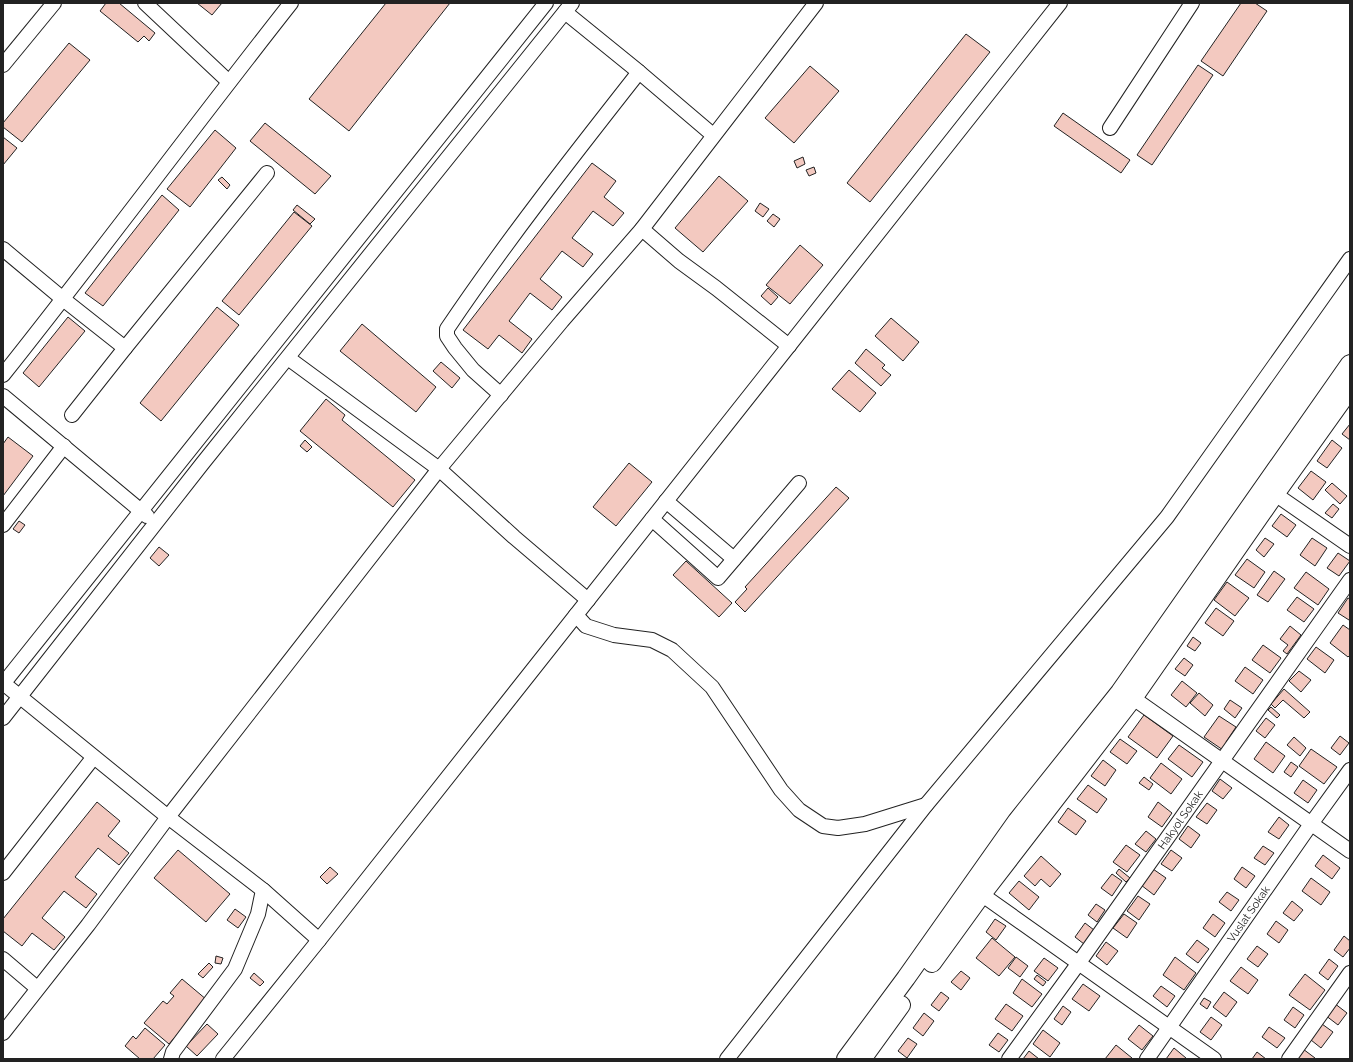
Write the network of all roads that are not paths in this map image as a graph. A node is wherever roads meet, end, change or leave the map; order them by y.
1 (54, 3) edge
2 (145, 3) edge
3 (291, 3) edge
4 (546, 3) edge
5 (816, 3) edge
6 (1060, 3) edge
7 (1192, 3) edge
8 (568, 8) edge
9 (3, 65) edge
10 (639, 72) junction
11 (229, 82) junction
12 (1110, 128) dead end
13 (713, 135) junction
14 (267, 173) dead end
15 (642, 229) junction
16 (3, 248) edge
17 (1350, 259) edge
18 (63, 299) junction
19 (789, 346) junction
20 (125, 348) junction
21 (288, 358) junction
22 (1350, 364) edge
23 (3, 375) edge
24 (1350, 389) edge
25 (501, 395) junction
26 (3, 396) edge
27 (72, 415) dead end
28 (64, 446) junction
29 (439, 469) junction
30 (799, 483) dead end
31 (1269, 491) junction
32 (666, 501) junction
33 (140, 512) junction
34 (652, 519) junction
35 (156, 523) junction
36 (3, 525) edge
37 (1350, 546) edge
38 (734, 559) junction
39 (1350, 580) edge
40 (588, 600) junction
41 (576, 615) junction
42 (3, 683) edge
43 (1127, 695) junction
44 (20, 697) junction
45 (3, 718) edge
46 (93, 758) junction
47 (1221, 761) junction
48 (1350, 770) edge
49 (926, 805) junction
50 (168, 818) junction
51 (1311, 824) junction
52 (1350, 851) edge
53 (3, 873) edge
54 (263, 890) junction
55 (976, 890) junction
56 (319, 940) junction
57 (3, 959) edge
58 (1078, 964) junction
59 (1350, 973) edge
60 (37, 988) junction
61 (1170, 1027) junction
62 (3, 1033) edge
63 (171, 1059) edge
64 (223, 1059) edge
65 (727, 1059) edge
66 (846, 1059) edge
67 (862, 1059) edge
68 (1009, 1059) edge
69 (1147, 1059) edge
70 (1214, 1059) edge
71 (1289, 1059) edge

1 - 9 street
2 - 11 street
3 - 11 street
4 - 33 street
5 - 13 street
6 - 19 street
7 - 12 street
8 - 10 street
8 - 21 street
10 - 13 street
10 - 25 street
11 - 18 street
13 - 15 street
14 - 20 street
15 - 19 street
15 - 25 street
16 - 18 street
17 - 49 street
18 - 20 street
18 - 23 street
19 - 32 street
20 - 27 street
21 - 29 street
21 - 35 street
22 - 31 main road
24 - 31 main road
25 - 29 street
26 - 28 street
28 - 33 street
28 - 36 street
29 - 40 street
29 - 50 street
30 - 38 street
31 - 37 street
31 - 43 main road
32 - 34 street
32 - 38 street
33 - 35 street
33 - 42 street
34 - 38 street
34 - 40 street
35 - 44 street
39 - 47 street, Hakyol Sokak
40 - 41 street
41 - 49 street
41 - 56 street
42 - 44 street
43 - 47 street
43 - 55 main road
44 - 45 street
44 - 46 street
46 - 50 street
46 - 53 street
47 - 51 street
47 - 58 street, Hakyol Sokak
48 - 51 street, Vuslat Sokak
49 - 65 street
50 - 54 street
50 - 60 street
51 - 52 street
51 - 61 street, Vuslat Sokak
54 - 56 street
54 - 63 street
55 - 58 street
55 - 66 main road
55 - 67 main road
56 - 64 street
57 - 60 street
58 - 61 street
58 - 68 street, Hakyol Sokak
59 - 71 street
60 - 62 street
61 - 69 street, Vuslat Sokak
61 - 70 street

